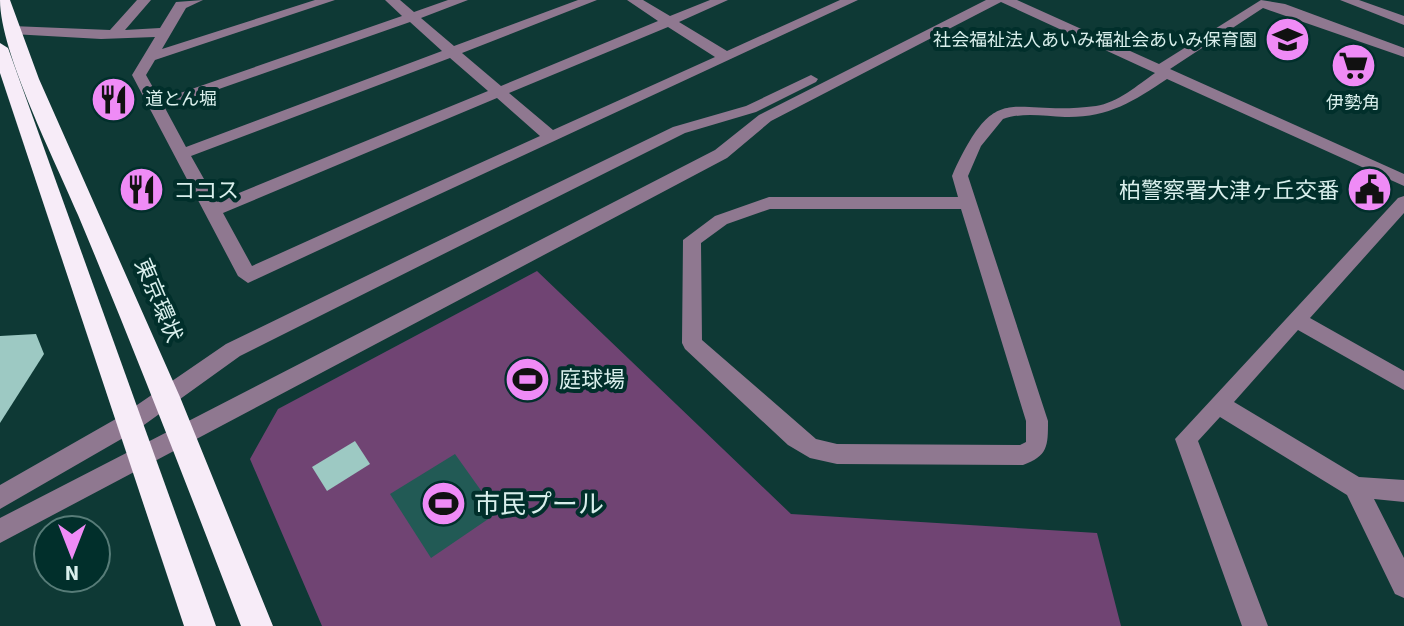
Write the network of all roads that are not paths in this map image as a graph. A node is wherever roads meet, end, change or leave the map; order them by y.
1 (2, 0) edge
2 (144, 0) edge
3 (196, 0) edge
4 (328, 0) edge
5 (392, 0) edge
6 (461, 0) edge
7 (590, 0) edge
8 (634, 0) edge
9 (721, 0) edge
10 (851, 0) edge
11 (968, 0) edge
12 (996, 0) edge
13 (1006, 0) edge
14 (1347, 0) edge
15 (412, 17) junction
16 (1404, 21) edge
17 (668, 22) junction
18 (165, 32) junction
19 (113, 35) junction
20 (6, 39) edge
21 (452, 52) junction
22 (1404, 53) edge
23 (150, 57) junction
24 (726, 57) junction
25 (1162, 71) junction
26 (5, 81) edge
27 (498, 92) junction
28 (157, 106) junction
29 (551, 137) junction
30 (182, 154) junction
31 (1404, 181) edge
32 (1404, 202) edge
33 (967, 203) junction
34 (214, 210) junction
35 (1295, 319) junction
36 (1404, 381) edge
37 (167, 397) junction
38 (1218, 404) junction
39 (129, 423) junction
40 (183, 435) junction
41 (141, 457) junction
42 (1355, 487) junction
43 (1404, 491) edge
44 (0, 498) edge
45 (0, 531) edge
46 (1404, 585) edge
47 (200, 626) edge
48 (257, 626) edge
49 (1255, 626) edge

1 - 20 highway, 東京環状
2 - 19 street
3 - 18 street
4 - 23 street
5 - 15 street
6 - 15 street
7 - 21 street
8 - 17 street
9 - 17 street
10 - 24 street
11 - 37 street
12 - 40 street
13 - 25 street
14 - 16 street
15 - 21 street
15 - 28 street
17 - 24 street
17 - 27 street
18 - 19 street
18 - 23 street
19 - 20 street
20 - 26 highway, 東京環状
20 - 37 highway, 東京環状
21 - 27 street
21 - 30 street
22 - 25 street
23 - 28 street
24 - 29 street
25 - 31 street
25 - 33 street
26 - 39 highway, 東京環状
27 - 29 street
27 - 34 street
28 - 30 street
29 - 34 street
30 - 34 street
32 - 35 street
33 - 33 street
35 - 36 street
35 - 38 street
37 - 39 street
37 - 40 highway, 東京環状
38 - 42 street
38 - 49 street
39 - 41 highway, 東京環状
39 - 44 street
40 - 41 street
40 - 48 highway, 東京環状
41 - 45 street
41 - 47 highway, 東京環状
42 - 43 street
42 - 46 street

